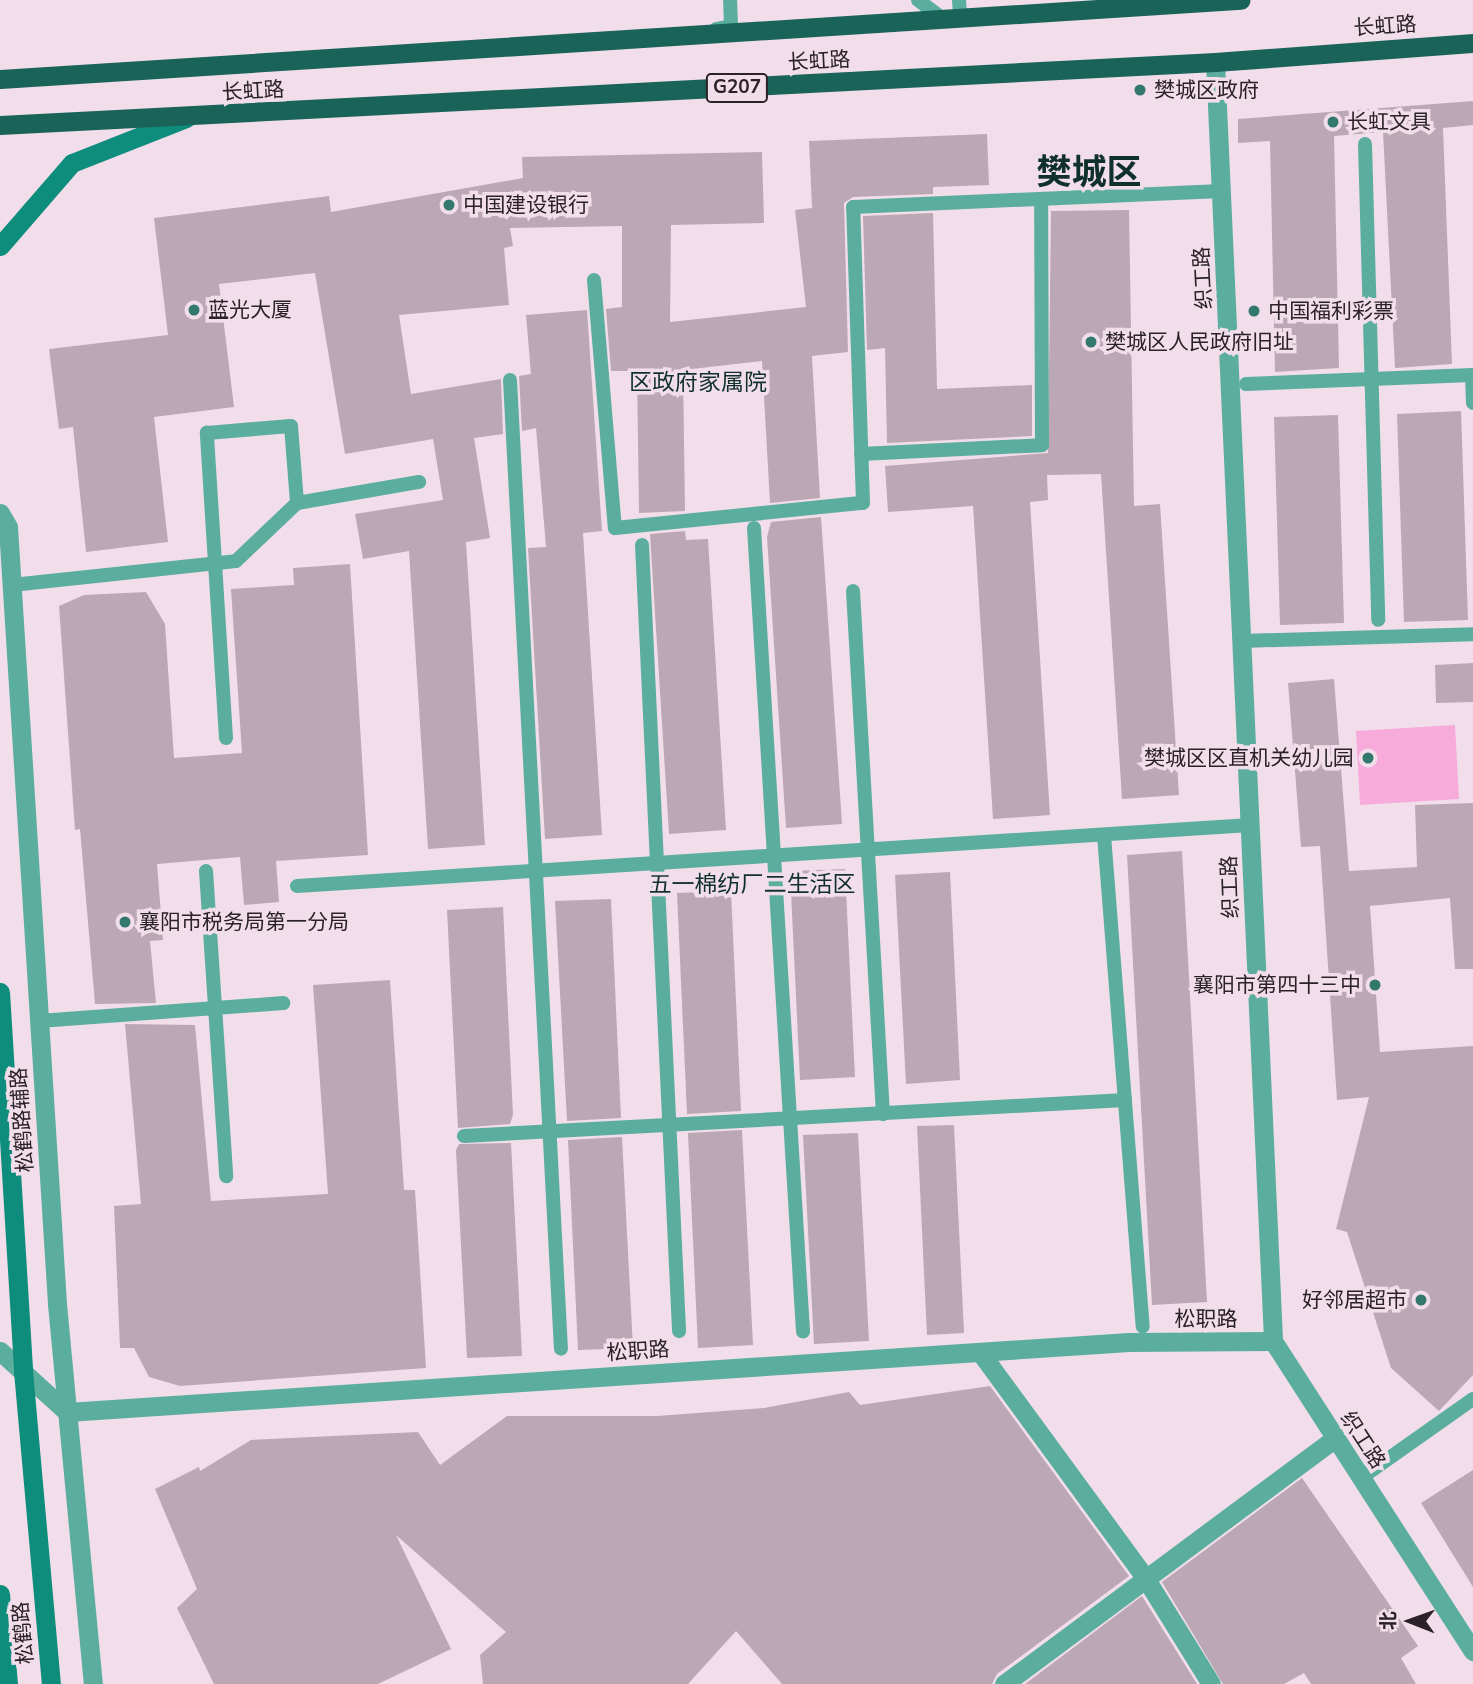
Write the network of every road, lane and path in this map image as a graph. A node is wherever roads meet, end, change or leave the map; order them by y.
1 (730, 0) edge
2 (918, 0) edge
3 (1240, 0) edge
4 (1142, 3) edge
5 (960, 7) edge
6 (937, 15) junction
7 (708, 30) junction
8 (1473, 43) edge
9 (1215, 62) junction
10 (0, 79) edge
11 (186, 118) junction
12 (0, 125) edge
13 (1365, 144) dead end
14 (1222, 191) junction
15 (1041, 199) junction
16 (0, 246) edge
17 (594, 280) dead end
18 (1472, 375) edge
19 (1373, 379) junction
20 (510, 380) dead end
21 (1246, 384) dead end
22 (1473, 403) edge
23 (861, 454) junction
24 (419, 482) dead end
25 (297, 503) junction
26 (0, 513) edge
27 (754, 528) dead end
28 (642, 545) dead end
29 (216, 563) junction
30 (12, 585) junction
31 (853, 591) dead end
32 (1378, 620) dead end
33 (1473, 634) edge
34 (1242, 641) junction
35 (226, 738) dead end
36 (1250, 825) junction
37 (1104, 835) junction
38 (869, 850) junction
39 (773, 856) junction
40 (657, 863) junction
41 (206, 871) dead end
42 (538, 871) junction
43 (297, 886) dead end
44 (0, 992) edge
45 (284, 1003) dead end
46 (217, 1008) junction
47 (39, 1021) junction
48 (1125, 1100) junction
49 (883, 1114) junction
50 (790, 1118) junction
51 (670, 1125) junction
52 (550, 1132) junction
53 (464, 1136) dead end
54 (226, 1176) dead end
55 (1143, 1326) dead end
56 (679, 1331) dead end
57 (803, 1332) dead end
58 (1273, 1341) junction
59 (561, 1349) dead end
60 (0, 1350) edge
61 (980, 1352) junction
62 (23, 1371) junction
63 (1473, 1399) edge
64 (67, 1412) junction
65 (1335, 1438) junction
66 (1361, 1478) junction
67 (1146, 1578) junction
68 (0, 1594) edge
69 (1473, 1651) edge
70 (8, 1684) edge
71 (51, 1684) edge
72 (93, 1684) edge
73 (1004, 1684) edge
74 (1211, 1684) edge

1 - 7 lane
2 - 6 lane
3 - 4 highway, 长虹路
4 - 5 highway, 长虹路
5 - 6 highway, 长虹路
6 - 7 highway, 长虹路
7 - 10 highway, 长虹路
8 - 9 highway, 长虹路 / G207
9 - 11 highway, 长虹路 / G207
9 - 14 street, 织工路
11 - 12 highway, 长虹路 / G207
11 - 16 main road
13 - 19 lane
14 - 15 lane
14 - 34 street, 织工路
15 - 23 lane
15 - 23 lane
17 - 23 lane
18 - 19 lane
18 - 22 lane
19 - 21 lane
19 - 32 lane
20 - 42 lane
24 - 25 lane
25 - 29 lane
25 - 29 lane
26 - 30 street, 松鹤路辅路
27 - 39 lane
28 - 40 lane
29 - 30 lane
29 - 35 lane
30 - 47 street, 松鹤路辅路
31 - 38 lane
33 - 34 lane
34 - 36 street, 织工路
36 - 37 lane
36 - 58 street, 织工路
37 - 38 lane
37 - 48 lane
38 - 39 lane
38 - 49 lane
39 - 40 lane
39 - 50 lane
40 - 42 lane
40 - 51 lane
41 - 46 lane
42 - 43 lane
42 - 52 lane
44 - 62 main road, 松鹤路
45 - 46 lane
46 - 47 lane
46 - 54 lane
47 - 64 street, 松鹤路辅路
48 - 49 lane
48 - 55 lane
49 - 50 lane
50 - 51 lane
50 - 57 lane
51 - 52 lane
51 - 56 lane
52 - 53 lane
52 - 59 lane
58 - 61 street, 松职路
58 - 65 street, 织工路
60 - 62 street
61 - 64 street, 松职路
61 - 67 street
62 - 64 street
62 - 71 main road, 松鹤路
63 - 66 lane
64 - 72 street, 松鹤路辅路
65 - 66 street, 织工路
65 - 67 street
66 - 69 street, 织工路
67 - 73 street
67 - 74 street
68 - 70 main road, 松鹤路

